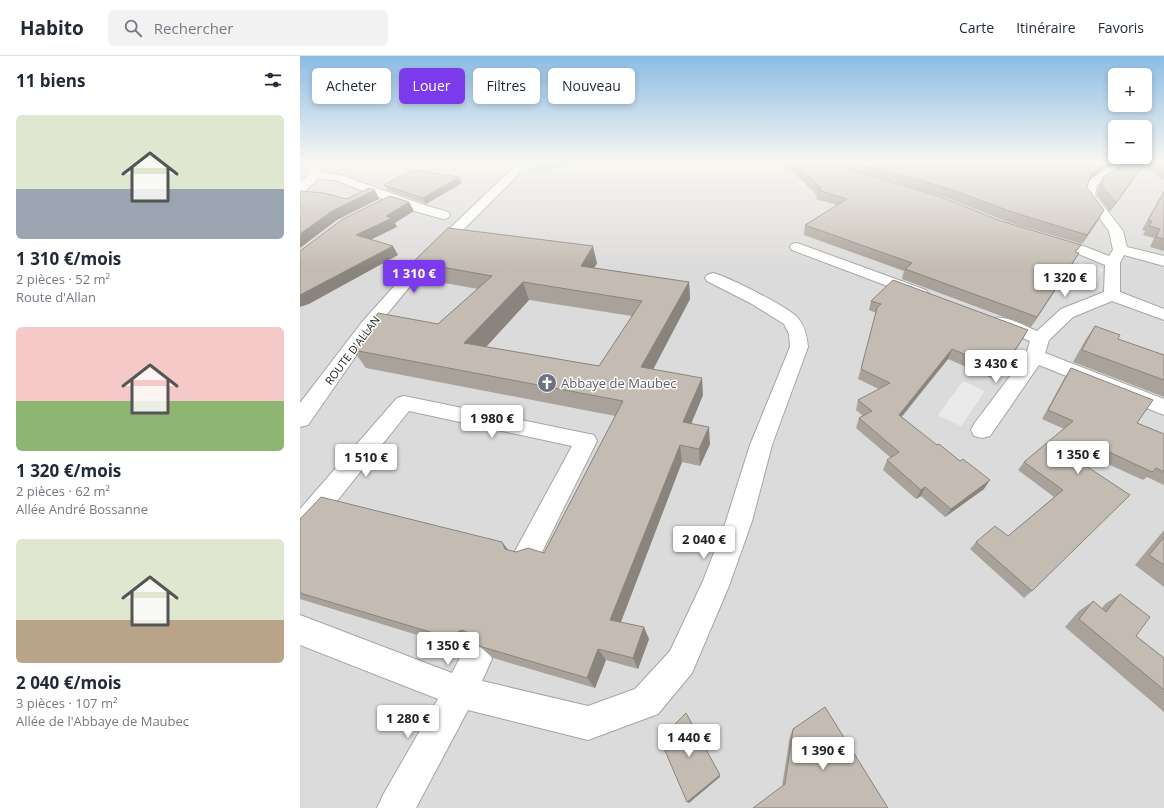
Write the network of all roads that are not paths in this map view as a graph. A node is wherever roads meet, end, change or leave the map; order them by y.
1 (487, 198) edge
2 (1091, 198) edge
3 (392, 199) joint
4 (374, 208) edge
5 (443, 215) dead end
6 (1038, 237) edge
7 (797, 247) dead end
8 (1120, 250) junction
9 (1164, 261) edge
10 (1112, 263) junction
11 (714, 278) dead end
12 (1112, 295) junction
13 (937, 299) edge
14 (1164, 315) edge
15 (981, 316) edge
16 (1038, 347) junction
17 (1164, 407) edge
18 (300, 419) edge
19 (982, 430) dead end
20 (300, 528) edge
21 (526, 554) edge
22 (300, 630) edge
23 (476, 659) edge
24 (460, 692) junction
25 (396, 808) edge

1 - 18 street, ROUTE D'ALLAN
2 - 8 street
3 - 4 street
3 - 5 street
6 - 10 street
7 - 13 street
8 - 9 street
8 - 10 street
10 - 12 street
11 - 24 street
12 - 14 street
12 - 16 street
15 - 16 street
16 - 17 street
16 - 19 street
20 - 21 street
22 - 24 street
23 - 24 street
24 - 25 street

